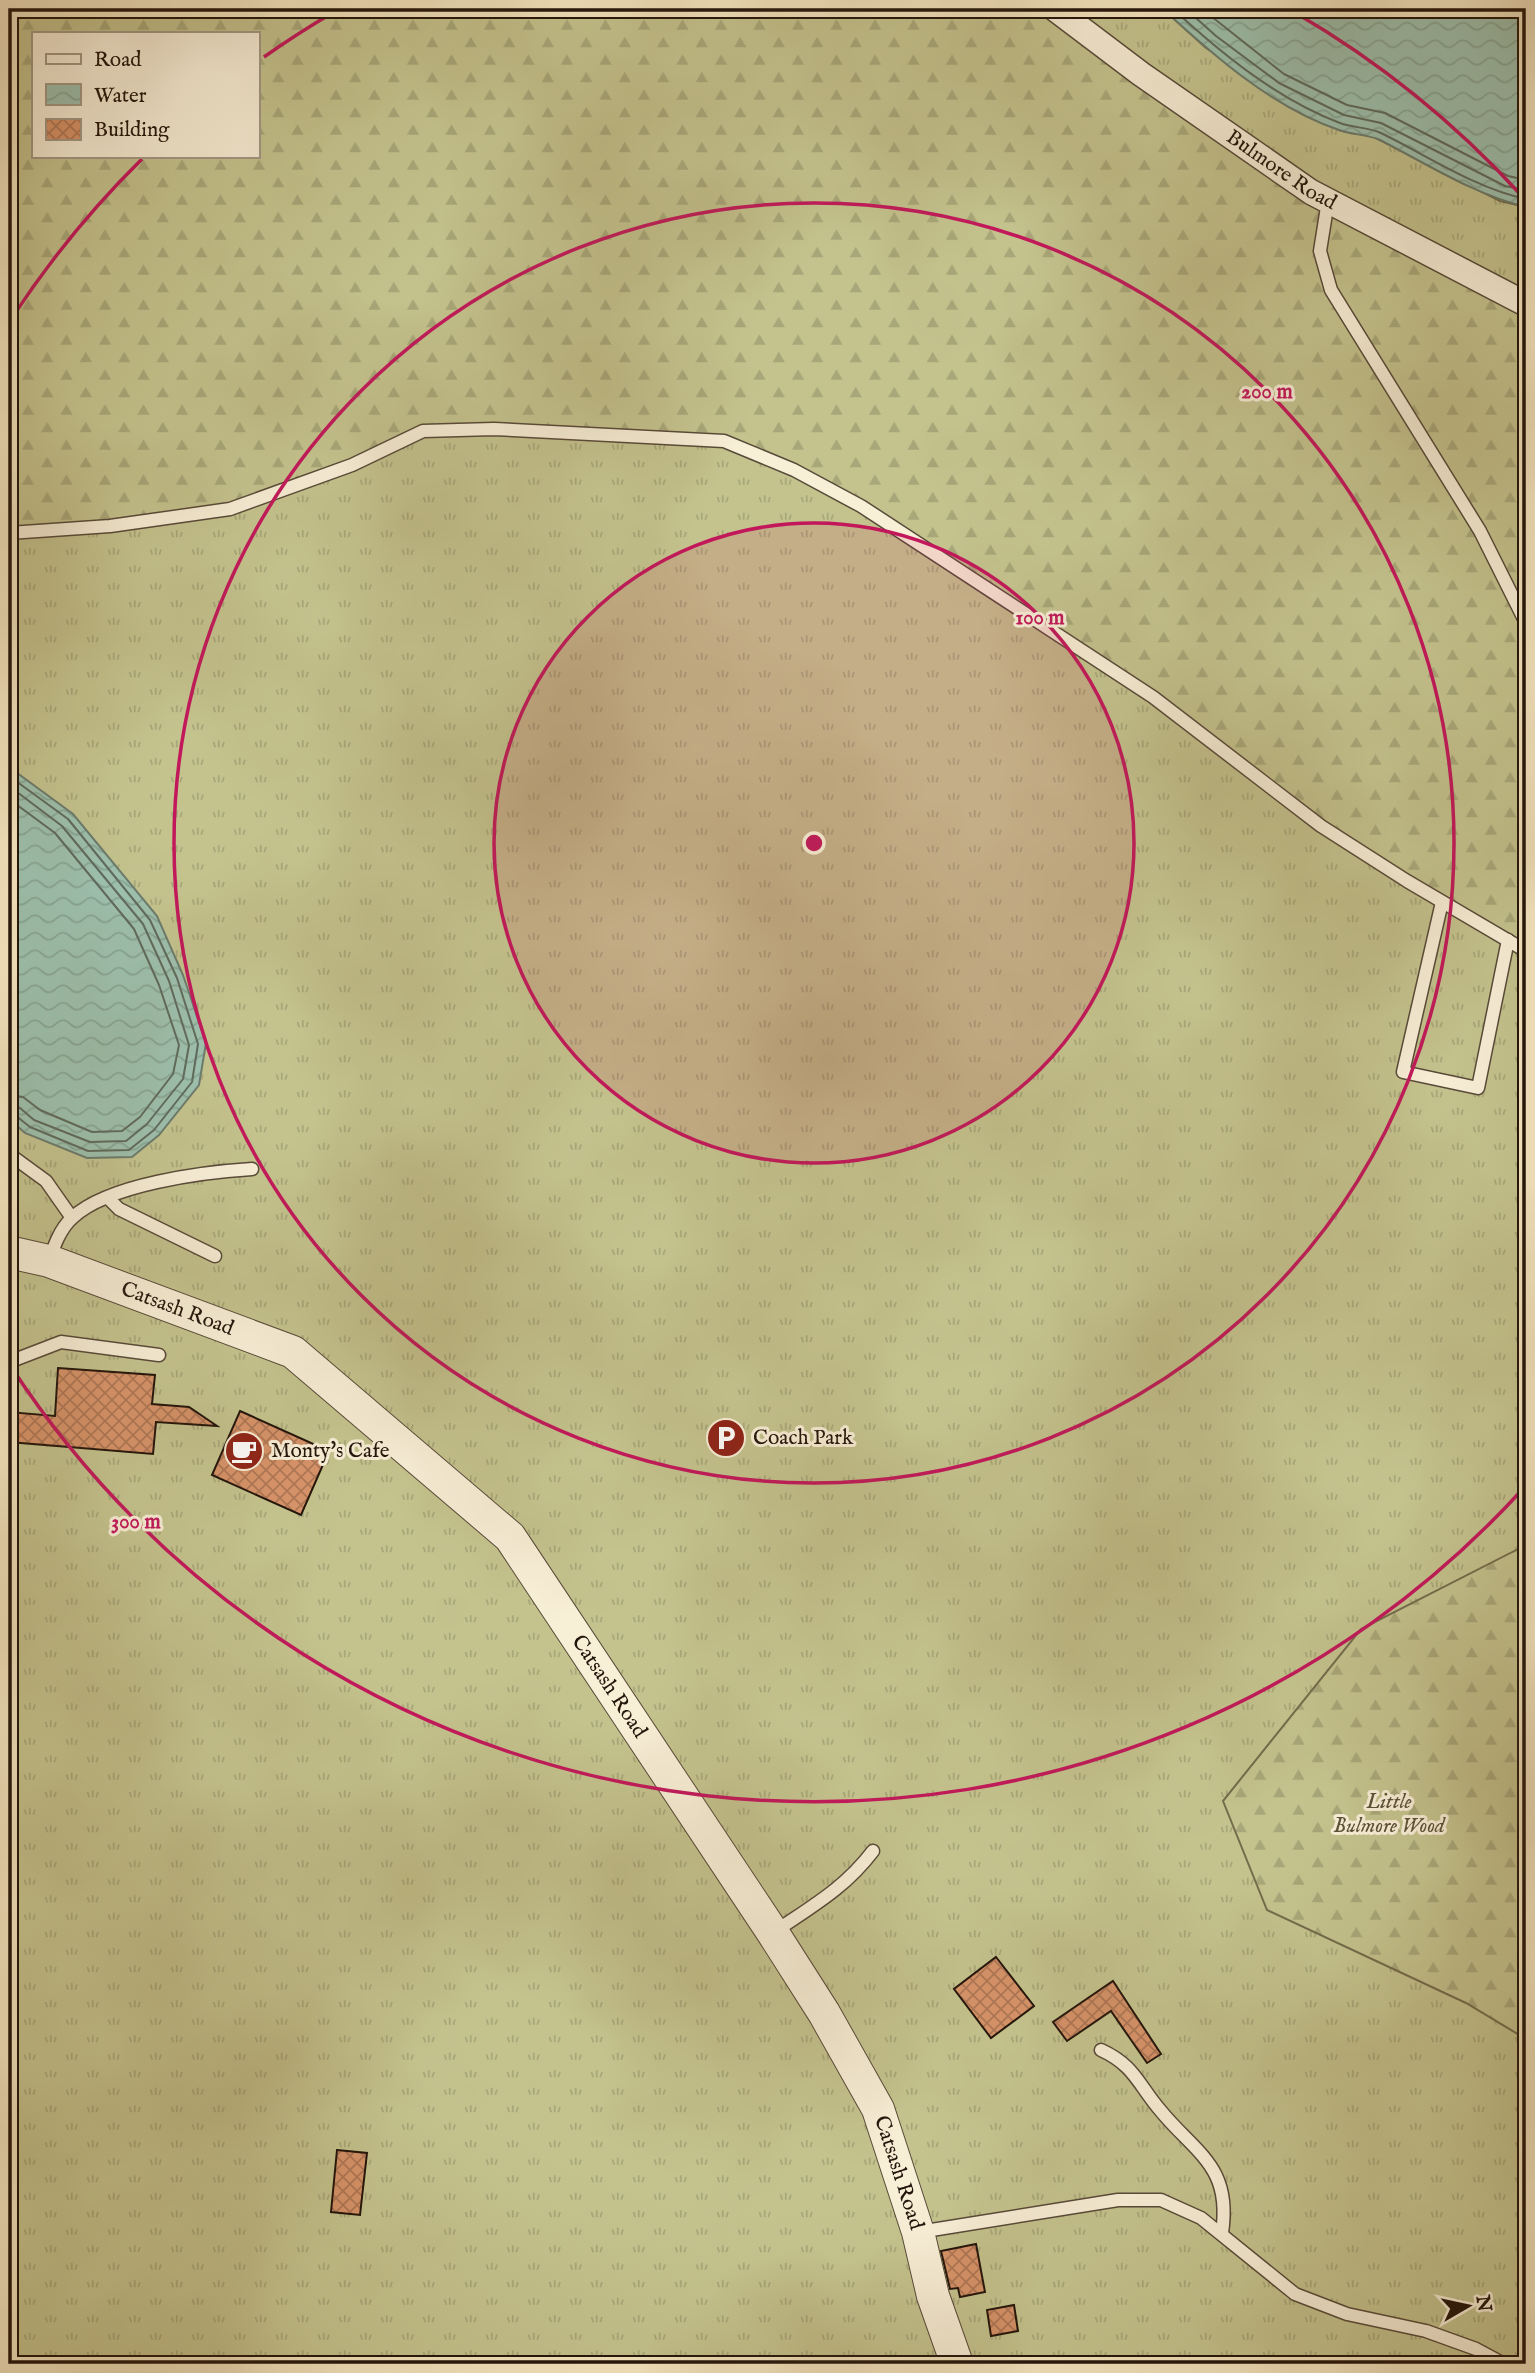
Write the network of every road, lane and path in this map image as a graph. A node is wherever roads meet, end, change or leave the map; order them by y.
1 (1055, 9) edge
2 (1328, 201) junction
3 (1526, 304) edge
4 (9, 533) edge
5 (1526, 624) edge
6 (1442, 902) junction
7 (1508, 940) junction
8 (1526, 951) edge
9 (9, 1154) edge
10 (252, 1169) dead end
11 (108, 1198) junction
12 (72, 1218) junction
13 (9, 1252) edge
14 (215, 1255) dead end
15 (49, 1261) junction
16 (159, 1355) dead end
17 (12, 1358) edge
18 (873, 1851) dead end
19 (773, 1933) junction
20 (1101, 2050) dead end
21 (919, 2232) junction
22 (1222, 2233) junction
23 (957, 2364) edge
24 (1504, 2364) edge

1 - 2 street, Bulmore Road
2 - 3 street, Bulmore Road
2 - 5 lane
4 - 6 lane
6 - 7 lane
6 - 7 lane
7 - 8 lane
9 - 12 lane
10 - 11 lane
11 - 12 lane
11 - 14 lane
12 - 15 lane
13 - 15 street, Catsash Road
15 - 19 street, Catsash Road
16 - 17 lane
18 - 19 lane
19 - 21 street, Catsash Road
20 - 22 lane
21 - 22 lane
21 - 23 street, Catsash Road
22 - 24 lane

